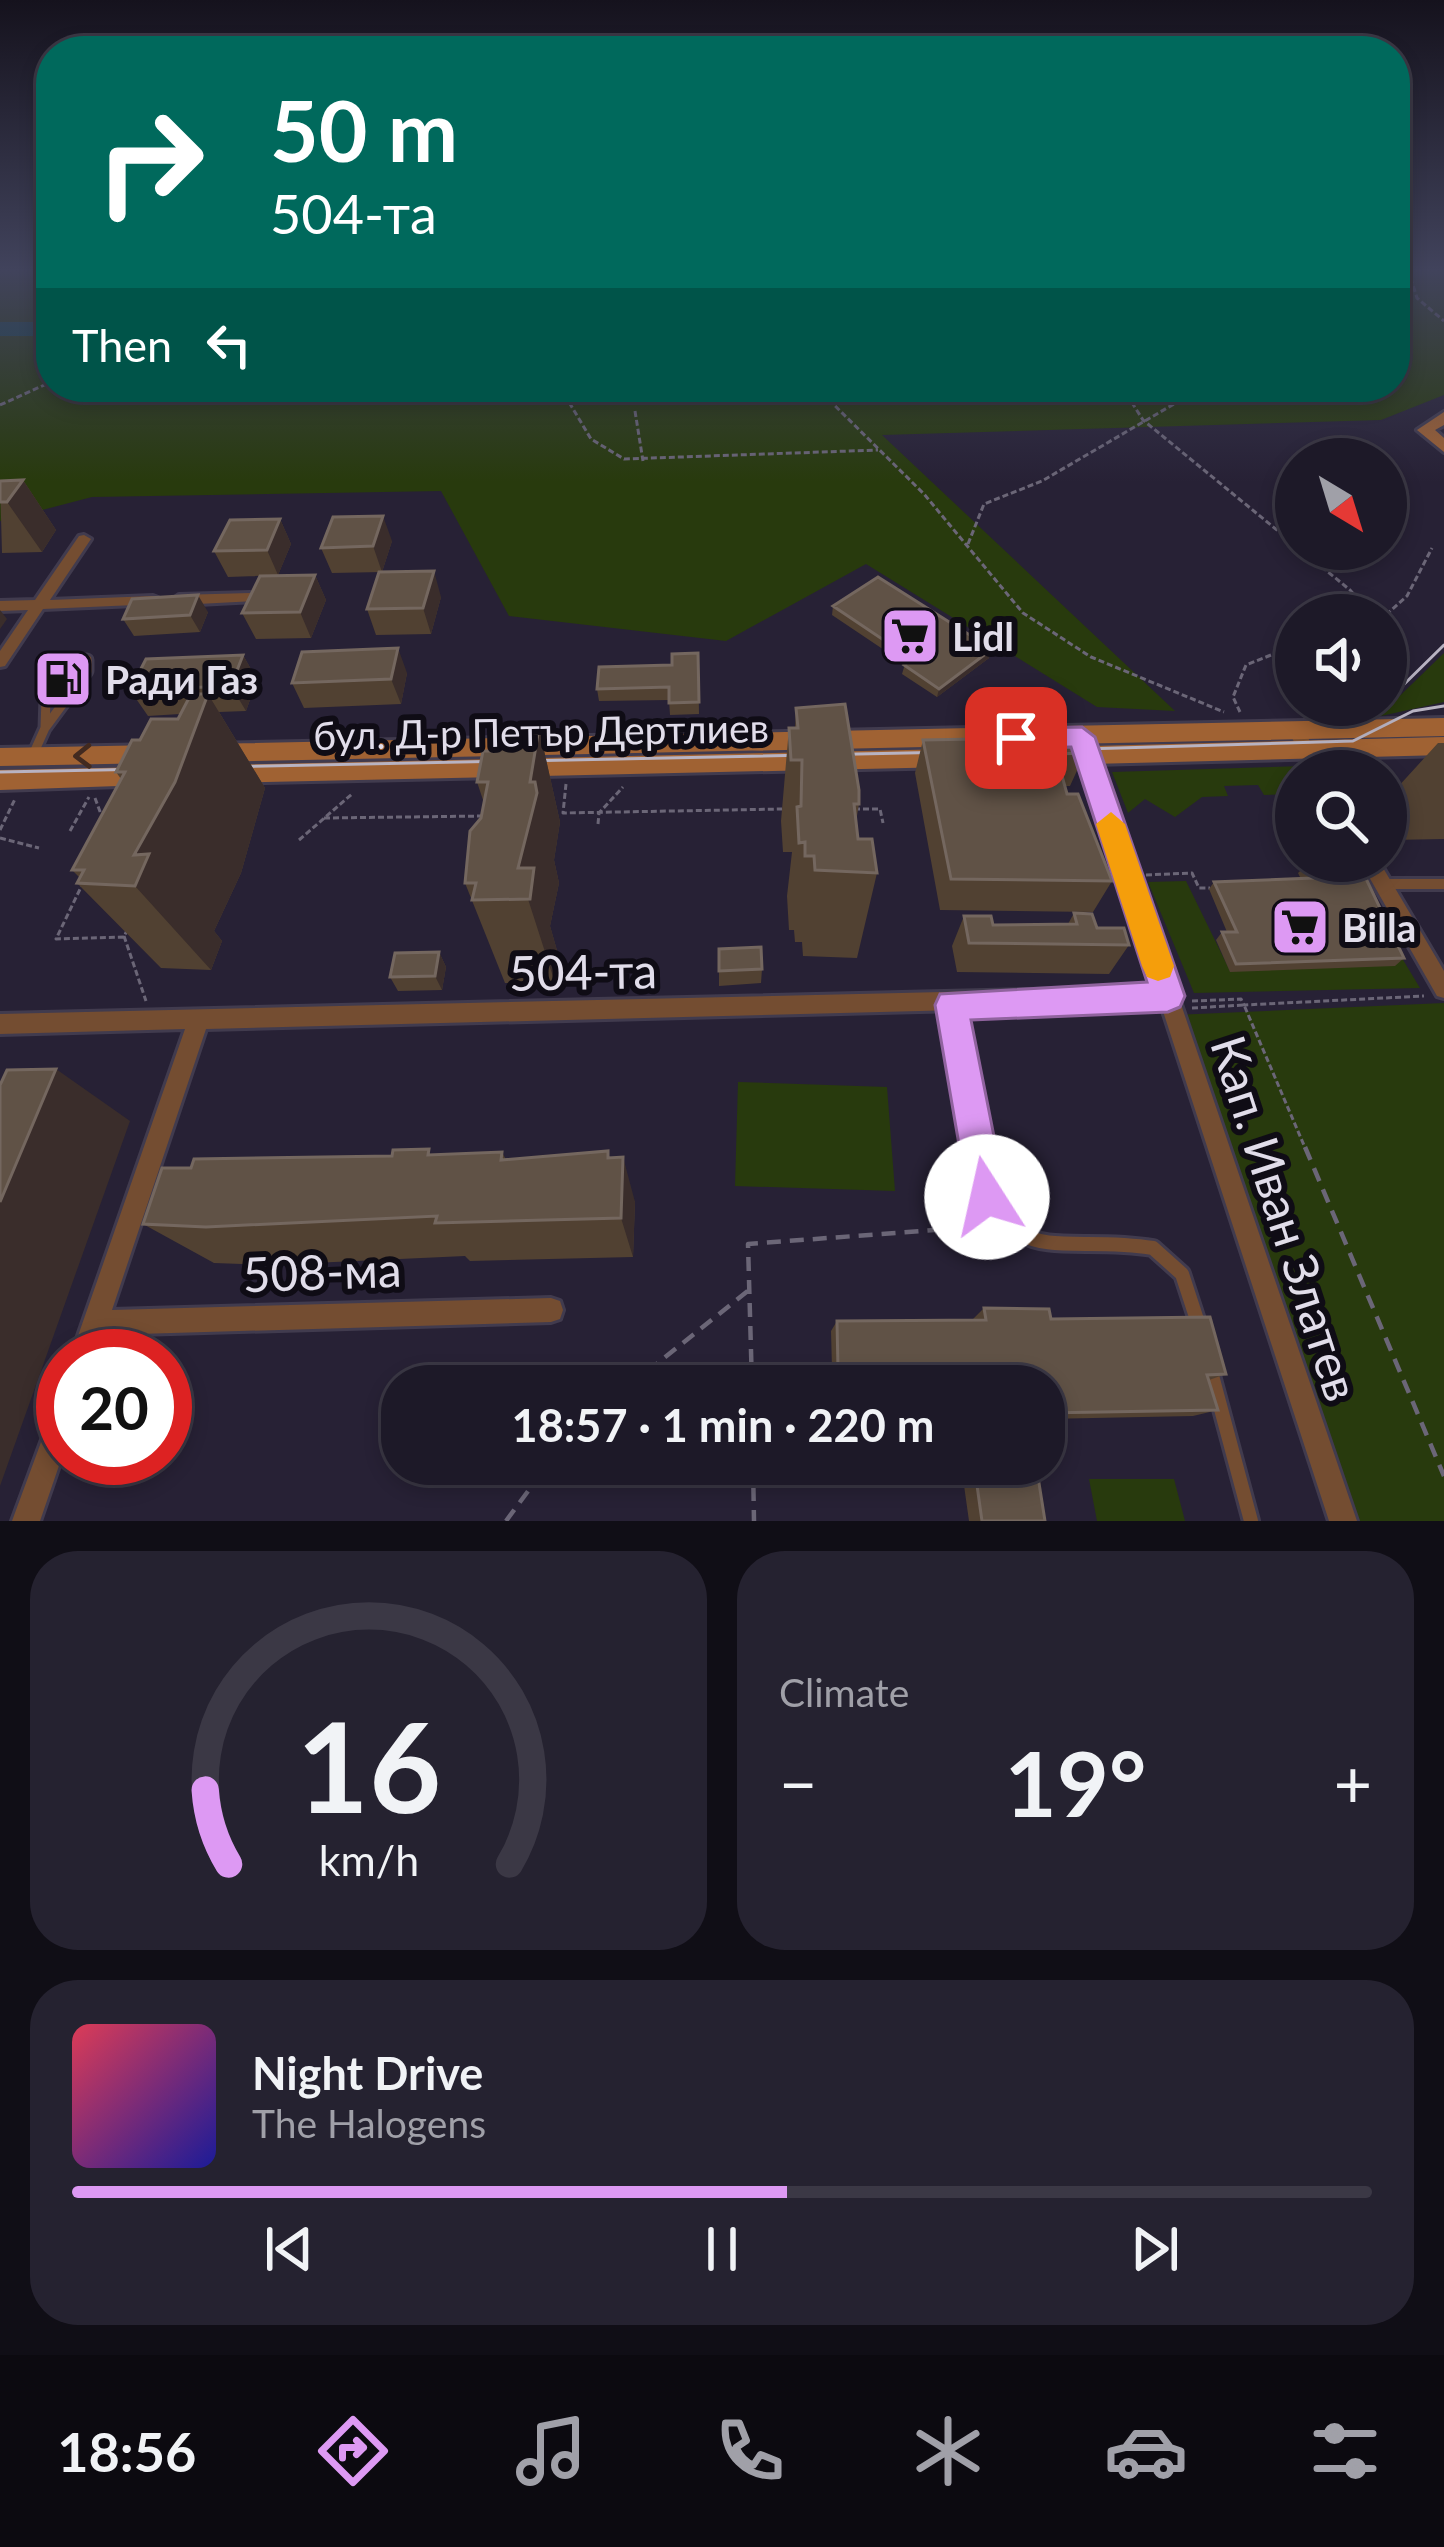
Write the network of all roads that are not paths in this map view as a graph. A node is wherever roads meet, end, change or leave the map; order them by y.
1 (1444, 417) edge
2 (1444, 447) edge
3 (84, 539) dead end
4 (250, 598) edge
5 (38, 605) junction
6 (0, 606) edge
7 (0, 662) edge
8 (1444, 727) edge
9 (45, 728) junction
10 (1084, 746) junction
11 (1444, 746) edge
12 (1319, 750) edge
13 (1353, 750) edge
14 (1275, 751) edge
15 (32, 757) junction
16 (0, 758) edge
17 (9, 786) edge
18 (1383, 884) joint
19 (1444, 884) edge
20 (1443, 988) edge
21 (1169, 999) junction
22 (951, 1005) junction
23 (198, 1021) junction
24 (0, 1024) edge
25 (550, 1310) dead end
26 (96, 1323) junction
27 (94, 1329) edge
28 (39, 1485) edge
29 (26, 1521) edge
30 (1251, 1521) edge
31 (1343, 1521) edge

1 - 2 main road
3 - 5 street
4 - 5 street
5 - 6 street
5 - 7 street
8 - 12 main road, бул. Д-р Петър Дертлиев
9 - 9 lane
9 - 15 lane
10 - 14 main road, бул. Д-р Петър Дертлиев
10 -> 15 main road, бул. Д-р Петър Дертлиев
10 - 17 main road, бул. Д-р Петър Дертлиев
10 - 21 street, Кап. Иван Златев
11 - 13 main road, бул. Д-р Петър Дертлиев
15 - 16 main road, бул. Д-р Петър Дертлиев
18 - 19 lane
18 - 20 street
21 - 22 street, 504-та
21 - 31 street, Кап. Иван Златев
22 - 23 street, 504-та
22 - 30 lane
23 - 24 street, 504-та
23 - 26 street
25 - 26 street, 508-ма
26 - 27 street
28 - 29 street

